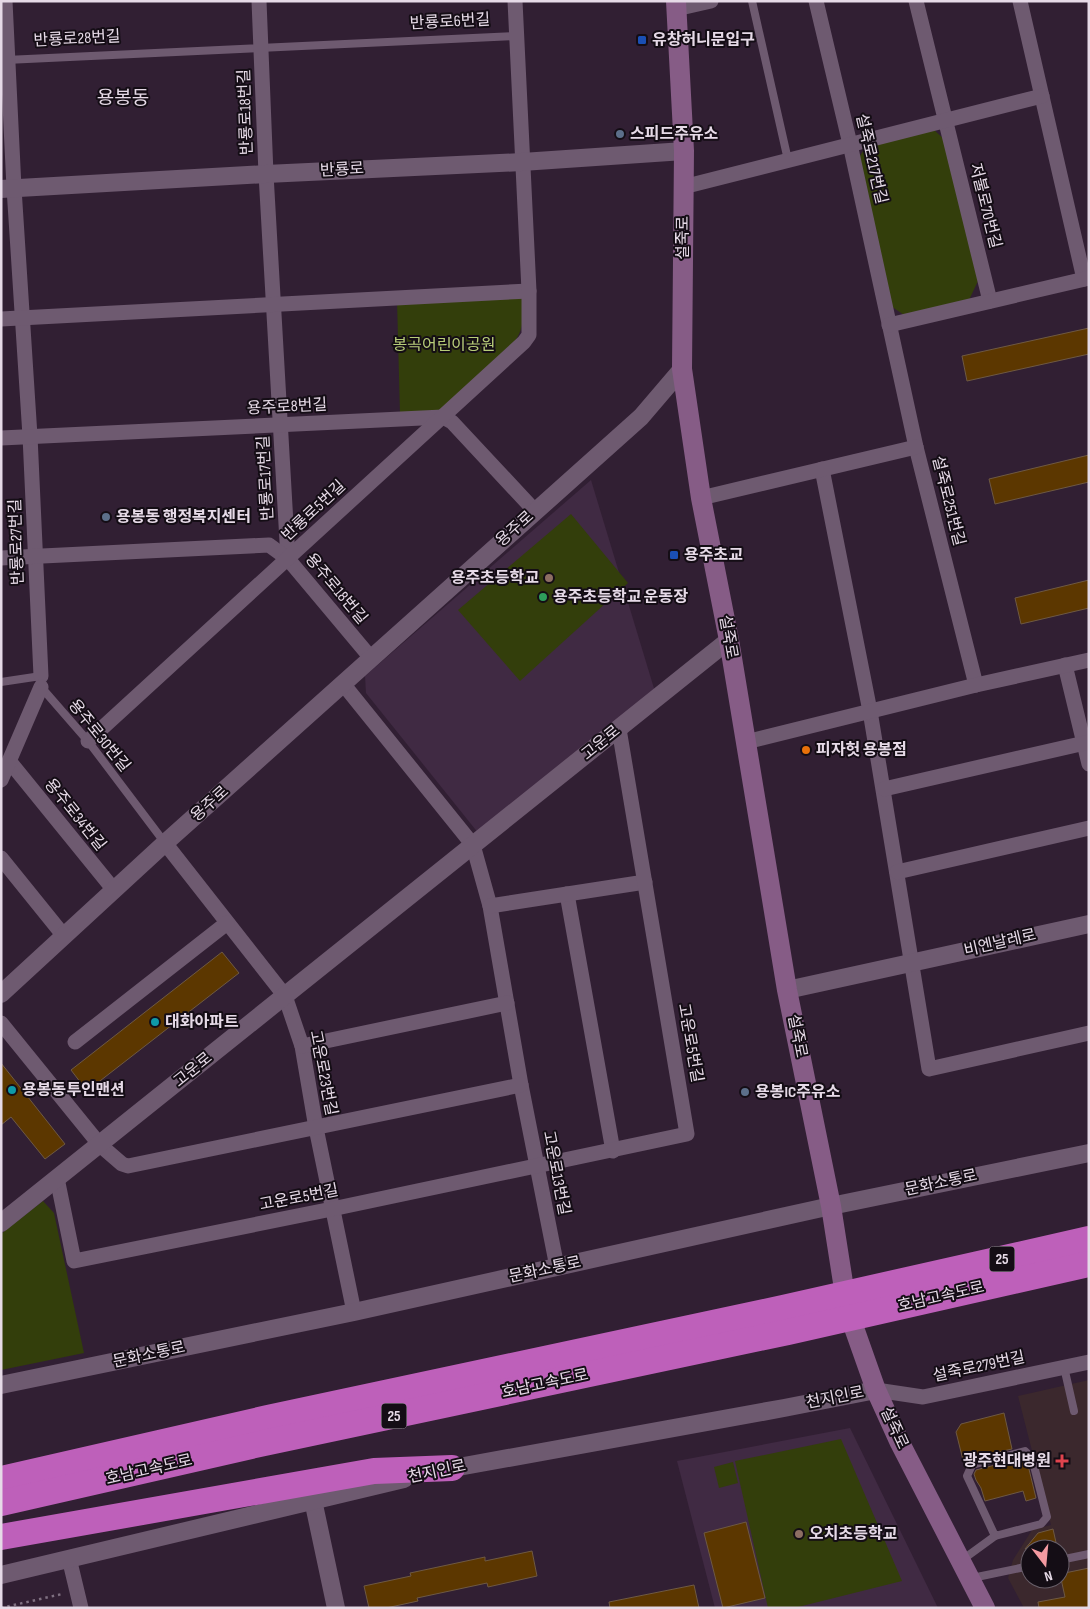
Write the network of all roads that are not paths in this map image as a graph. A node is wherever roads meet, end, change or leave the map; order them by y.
1 (5, 1) edge
2 (259, 1) edge
3 (515, 1) edge
4 (711, 1) edge
5 (752, 1) edge
6 (816, 1) edge
7 (916, 1) edge
8 (1020, 1) edge
9 (676, 5) edge
10 (516, 36) junction
11 (386, 42) joint
12 (261, 48) junction
13 (147, 53) joint
14 (5, 60) edge
15 (1042, 96) junction
16 (945, 120) junction
17 (850, 144) junction
18 (684, 151) junction
19 (788, 160) junction
20 (522, 162) junction
21 (266, 174) junction
22 (683, 187) junction
23 (8, 189) edge
24 (1087, 278) edge
25 (529, 291) junction
26 (990, 301) junction
27 (274, 305) junction
28 (22, 317) junction
29 (1, 318) edge
30 (889, 325) junction
31 (682, 369) junction
32 (442, 417) junction
33 (280, 425) junction
34 (30, 436) junction
35 (1, 438) edge
36 (916, 447) junction
37 (822, 469) junction
38 (700, 498) junction
39 (535, 510) junction
40 (36, 556) junction
41 (1, 558) edge
42 (288, 559) junction
43 (730, 640) junction
44 (371, 658) junction
45 (1089, 660) edge
46 (1065, 665) junction
47 (1, 682) edge
48 (41, 682) junction
49 (344, 684) junction
50 (976, 685) junction
51 (870, 711) junction
52 (619, 729) junction
53 (88, 741) junction
54 (746, 742) junction
55 (1086, 743) edge
56 (6, 763) edge
57 (1089, 764) edge
58 (1, 780) edge
59 (884, 789) junction
60 (1089, 828) edge
61 (165, 843) junction
62 (474, 845) junction
63 (1, 858) edge
64 (897, 872) junction
65 (645, 882) junction
66 (114, 890) junction
67 (567, 894) junction
68 (490, 906) junction
69 (227, 923) junction
70 (1089, 924) edge
71 (64, 936) junction
72 (912, 963) junction
73 (787, 990) junction
74 (1, 994) edge
75 (286, 996) junction
76 (507, 1003) junction
77 (1, 1023) edge
78 (1089, 1032) edge
79 (75, 1042) dead end
80 (302, 1046) junction
81 (521, 1085) junction
82 (316, 1128) junction
83 (100, 1145) junction
84 (613, 1151) junction
85 (1089, 1153) edge
86 (537, 1166) junction
87 (57, 1178) junction
88 (831, 1206) junction
89 (332, 1209) junction
90 (1, 1223) edge
91 (1089, 1239) edge
92 (1089, 1264) edge
93 (557, 1267) junction
94 (918, 1290) junction
95 (354, 1312) junction
96 (786, 1320) junction
97 (1089, 1362) edge
98 (1064, 1367) junction
99 (1, 1386) edge
100 (876, 1390) junction
101 (1074, 1411) dead end
102 (452, 1468) junction
103 (1, 1479) edge
104 (313, 1500) junction
105 (1, 1503) edge
106 (995, 1536) junction
107 (1, 1537) edge
108 (1089, 1554) edge
109 (69, 1558) junction
110 (1070, 1558) edge
111 (961, 1560) junction
112 (1020, 1568) edge
113 (1, 1575) edge
114 (970, 1579) junction
115 (81, 1608) edge
116 (336, 1608) edge
117 (985, 1608) edge

1 - 14 street
2 - 12 street, 반룡로18번길
3 - 10 street
4 - 9 street
5 - 19 lane
6 - 17 street, 설죽로217번길
7 - 16 street
8 - 15 street
9 - 18 main road, 설죽로
10 - 11 lane, 반룡로6번길
10 - 20 street
11 - 12 lane, 반룡로18번길
12 - 13 lane, 반룡로18번길
12 - 21 street, 반룡로18번길
13 - 14 lane, 반룡로28번길
14 - 23 street
15 - 16 street
15 - 24 street
16 - 17 street
16 - 26 street, 저불로70번길
17 - 19 street
17 - 30 street, 설죽로217번길
18 - 20 street, 반룡로
18 - 22 main road, 설죽로
19 - 22 street
20 - 21 street, 반룡로
20 - 25 street, 반룡로5번길
21 - 23 street, 반룡로
21 - 27 street, 반룡로17번길
22 - 31 main road, 설죽로
23 - 28 street, 반룡로27번길
24 - 26 street
25 - 27 street
25 - 32 street, 반룡로5번길
26 - 30 street
27 - 28 street
27 - 33 street, 반룡로17번길
28 - 29 street
28 - 34 street, 반룡로27번길
30 - 36 street, 설죽로251번길
31 - 38 main road, 설죽로
31 - 39 street, 용주로
32 - 33 street, 용주로8번길
32 - 39 street
32 - 42 street, 반룡로5번길
33 - 34 street, 용주로8번길
33 - 42 street, 반룡로17번길
34 - 35 street, 용주로8번길
34 - 40 street, 반룡로27번길
36 - 37 street
36 - 50 street, 설죽로251번길
37 - 38 street
37 - 51 street
38 - 43 main road, 설죽로
39 - 44 street, 용주로
40 - 41 street, 용주로18번길
40 - 42 street, 용주로18번길
40 - 48 street, 반룡로27번길
42 - 44 street, 용주로18번길
42 - 53 street, 반룡로5번길
43 - 52 street, 고운로
43 - 54 main road, 설죽로
44 - 49 street, 용주로
45 - 46 street
46 - 50 street
46 - 55 street
47 - 48 lane
48 - 53 lane, 용주로30번길
48 - 56 street
49 - 61 street, 용주로
49 - 62 street
50 - 51 street
51 - 54 street
51 - 59 street
52 - 62 street, 고운로
52 - 65 street, 고운로5번길
53 - 61 lane, 용주로30번길
54 - 73 main road, 설죽로
55 - 57 street
55 - 59 street
56 - 58 street
56 - 66 street, 용주로34번길
59 - 64 street
60 - 64 street
61 - 66 street, 용주로
61 - 69 street
62 - 68 street, 고운로13번길
62 - 75 street, 고운로
63 - 71 street
64 - 72 street
65 - 67 street
65 - 84 street, 고운로5번길
66 - 71 street, 용주로
67 - 68 street
67 - 84 street
68 - 76 street, 고운로13번길
69 - 75 street
69 - 79 street
70 - 72 street, 비엔날레로
71 - 74 street, 용주로
72 - 73 street, 비엔날레로
72 - 78 street
73 - 88 main road, 설죽로
75 - 80 street, 고운로23번길
75 - 83 street, 고운로
76 - 80 street
76 - 81 street, 고운로13번길
77 - 83 street
80 - 82 street, 고운로23번길
81 - 82 street, 고운로23번길
81 - 86 street, 고운로13번길
82 - 83 street, 고운로23번길
82 - 89 street, 고운로23번길
83 - 87 street, 고운로
84 - 86 street, 고운로5번길
85 - 88 street, 문화소통로
86 - 89 street, 고운로5번길
86 - 93 street, 고운로13번길
87 - 89 street, 고운로5번길
87 - 90 street, 고운로
88 - 93 street, 문화소통로
88 - 100 main road, 설죽로
89 - 95 street, 고운로23번길
91 - 94 highway, 호남고속도로 / 25
92 - 94 highway, 호남고속도로 / 25
93 - 95 street, 문화소통로
94 - 96 highway, 호남고속도로 / 25
95 - 99 street, 문화소통로
96 - 103 highway, 호남고속도로 / 25
96 - 105 highway, 호남고속도로 / 25
97 - 98 street, 설죽로279번길
98 - 100 street, 설죽로279번길
98 - 101 lane
100 - 102 street, 천지인로
100 - 111 main road, 설죽로
102 - 104 street, 천지인로
102 - 107 highway
104 - 109 street, 천지인로
104 - 116 street
106 - 106 lane
106 - 111 lane
108 - 110 lane
109 - 113 street, 천지인로
109 - 115 street
111 - 114 main road, 설죽로
112 - 114 lane
114 - 117 main road, 설죽로

